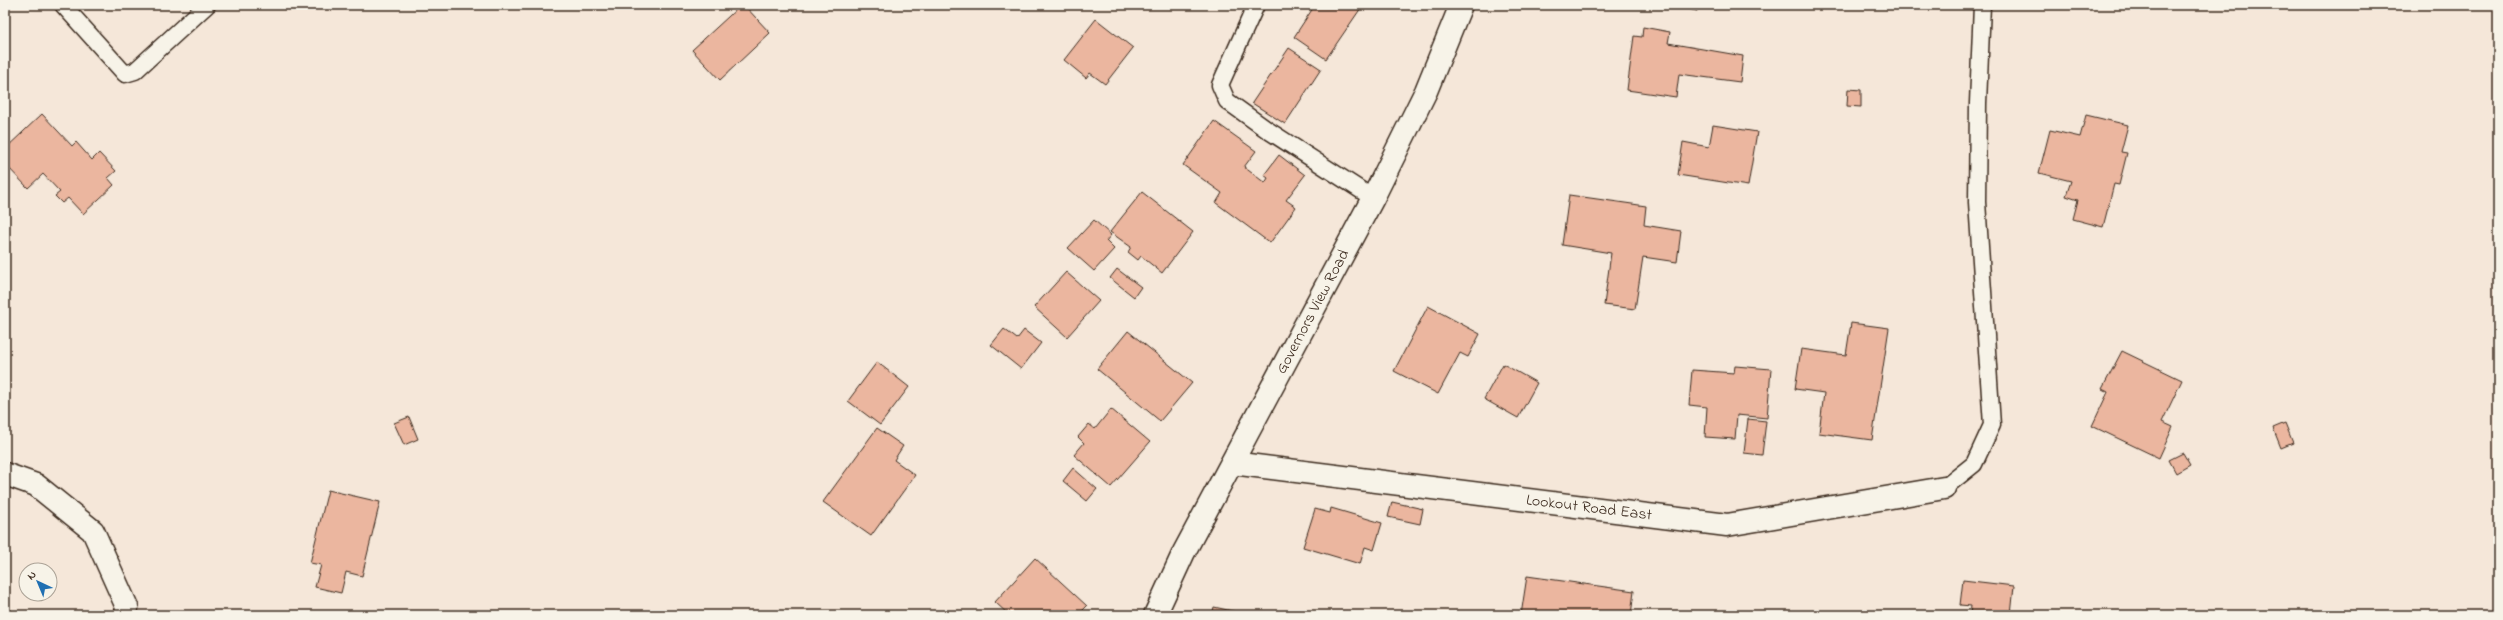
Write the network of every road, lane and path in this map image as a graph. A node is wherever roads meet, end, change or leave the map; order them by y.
1 (63, 5) edge
2 (207, 5) edge
3 (1256, 5) edge
4 (1461, 5) edge
5 (1982, 5) edge
6 (1373, 198) junction
7 (1232, 463) junction
8 (5, 474) edge
9 (1944, 488) joint
10 (126, 615) edge
11 (1155, 615) edge

1 - 2 lane
3 - 6 lane
4 - 6 street, Governors View Road
5 - 9 lane
6 - 7 street, Governors View Road
7 - 9 street, Lookout Road East
7 - 11 street, Governors View Road
8 - 10 street

